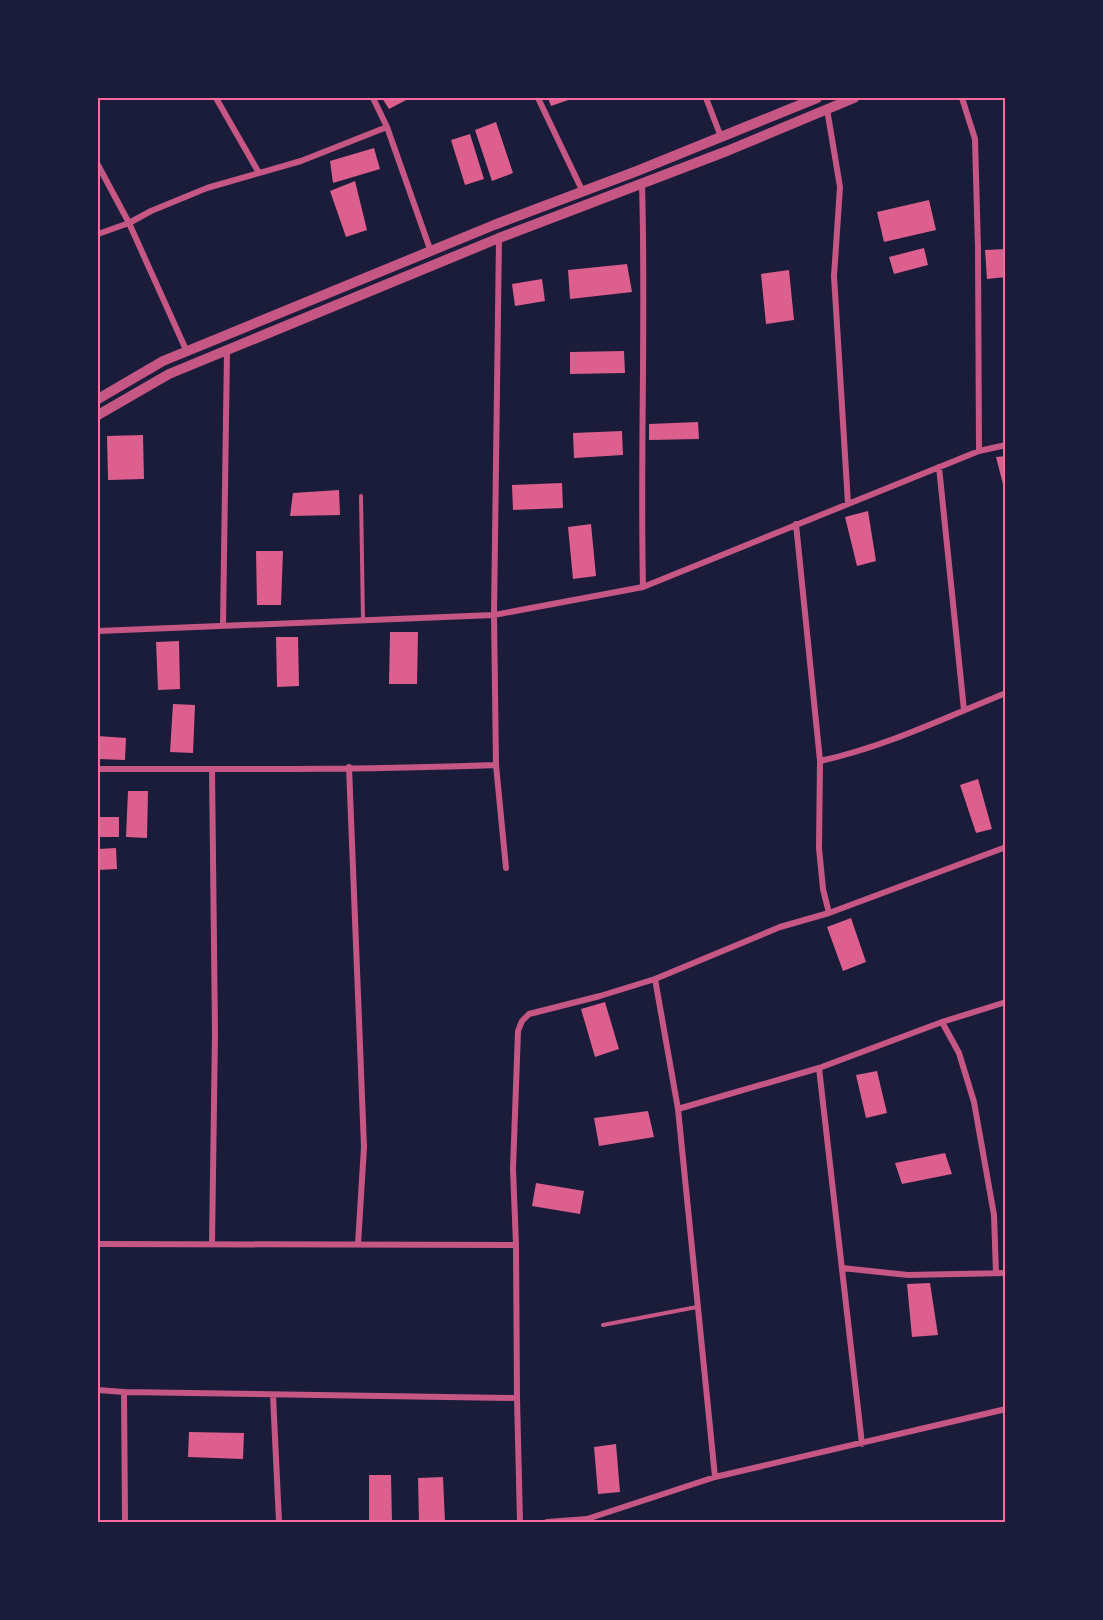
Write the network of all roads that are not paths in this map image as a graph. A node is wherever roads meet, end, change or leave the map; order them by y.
1 (216, 98) edge
2 (373, 98) edge
3 (538, 98) edge
4 (706, 98) edge
5 (817, 98) edge
6 (854, 98) edge
7 (962, 98) edge
8 (827, 108) junction
9 (387, 128) junction
10 (722, 138) junction
11 (98, 165) edge
12 (259, 173) junction
13 (642, 184) junction
14 (582, 190) junction
15 (129, 223) junction
16 (98, 234) edge
17 (499, 238) junction
18 (431, 252) junction
19 (228, 350) junction
20 (187, 352) junction
21 (98, 399) edge
22 (98, 415) edge
23 (1005, 445) edge
24 (979, 451) junction
25 (939, 467) junction
26 (361, 496) dead end
27 (848, 504) junction
28 (796, 524) junction
29 (643, 587) junction
30 (494, 615) junction
31 (363, 620) junction
32 (223, 626) junction
33 (98, 631) edge
34 (1005, 693) edge
35 (964, 710) junction
36 (820, 761) junction
37 (496, 765) junction
38 (349, 767) junction
39 (98, 769) edge
40 (212, 769) junction
41 (1005, 847) edge
42 (506, 868) dead end
43 (829, 913) junction
44 (655, 979) junction
45 (1005, 1002) edge
46 (942, 1022) junction
47 (819, 1068) junction
48 (678, 1108) junction
49 (98, 1244) edge
50 (212, 1244) junction
51 (358, 1244) junction
52 (516, 1245) junction
53 (842, 1268) junction
54 (996, 1273) junction
55 (1005, 1273) edge
56 (698, 1307) junction
57 (603, 1325) dead end
58 (98, 1390) edge
59 (124, 1392) junction
60 (273, 1395) junction
61 (517, 1398) junction
62 (1005, 1409) edge
63 (862, 1444) junction
64 (715, 1477) junction
65 (125, 1522) edge
66 (279, 1522) edge
67 (520, 1522) edge
68 (547, 1522) edge

1 - 12 street
2 - 9 street
3 - 14 street
4 - 10 street
5 - 10 street
6 - 8 street
7 - 24 street
8 - 13 street
8 - 27 street
9 - 12 street
9 - 18 street
10 - 14 street
11 - 15 street
12 - 15 street
13 - 17 street
13 - 29 street
14 - 18 street
15 - 16 street
15 - 20 street
17 - 19 street
17 - 30 street
18 - 20 street
19 - 22 street
19 - 32 street
20 - 21 street
23 - 24 street
24 - 25 street
25 - 27 street
25 - 35 street
26 - 31 lane
27 - 28 street
28 - 29 street
28 - 36 street
29 - 30 street
30 - 31 street
30 - 37 street
31 - 32 street
32 - 33 street
34 - 35 street
35 - 36 street
36 - 43 street
37 - 38 street
37 - 42 street
38 - 40 street
38 - 51 street
39 - 40 street
40 - 50 street
41 - 43 street
43 - 44 street
44 - 48 street
44 - 52 street
45 - 46 street
46 - 47 street
46 - 54 street
47 - 48 street
47 - 53 street
48 - 56 street
49 - 50 street
50 - 51 street
51 - 52 street
52 - 61 street
53 - 54 street
53 - 63 street
54 - 55 street
56 - 57 lane
56 - 64 street
58 - 59 street
59 - 60 street
59 - 65 street
60 - 61 street
60 - 66 street
61 - 67 street
62 - 63 street
63 - 64 street
64 - 68 street

